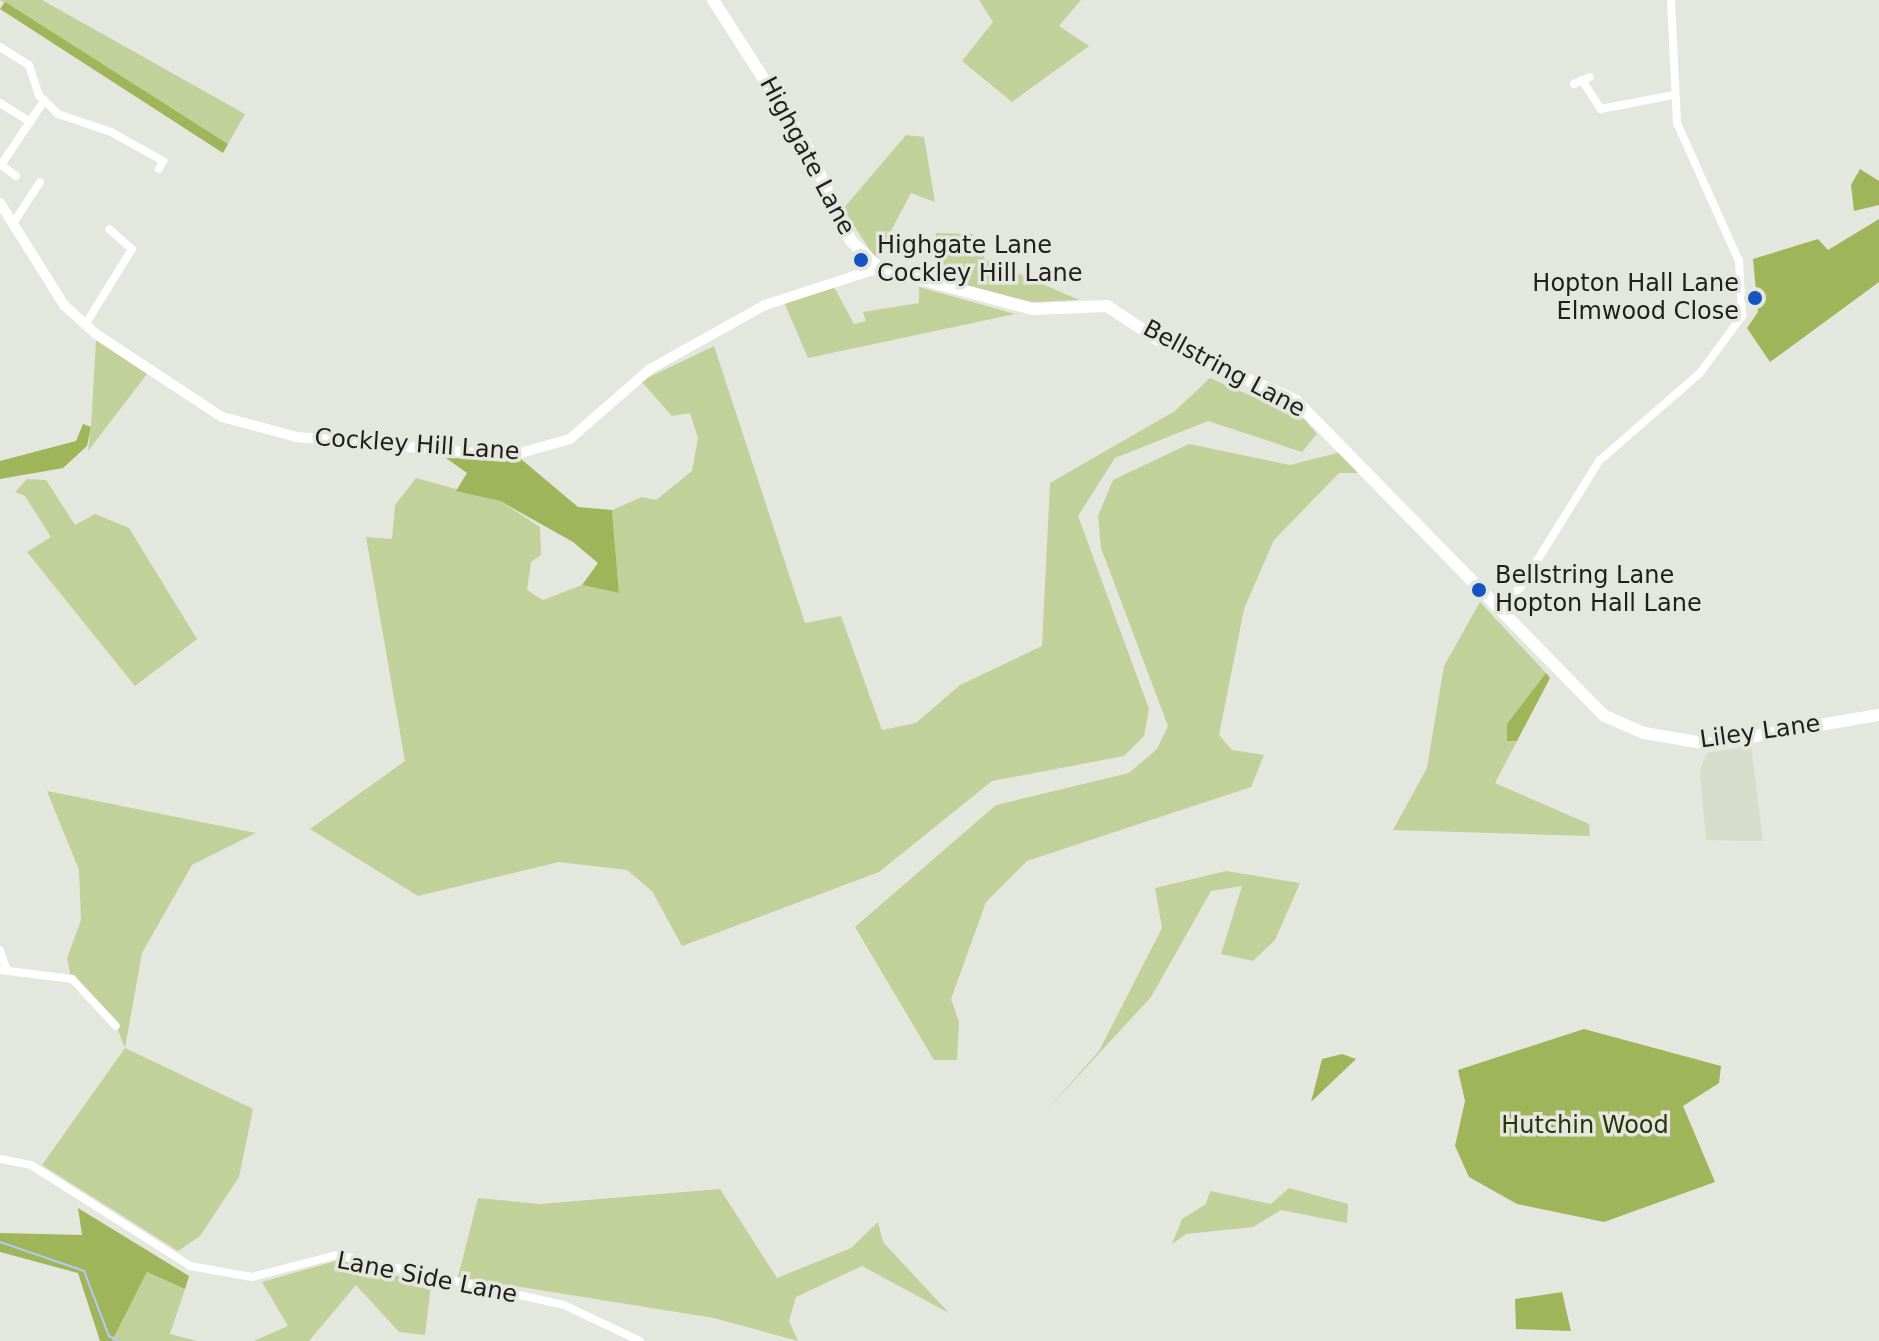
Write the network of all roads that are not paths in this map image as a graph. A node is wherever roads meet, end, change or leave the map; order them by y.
1 (713, 0) edge
2 (1671, 0) edge
3 (0, 47) edge
4 (1582, 80) dead end
5 (1673, 95) junction
6 (44, 101) junction
7 (0, 103) edge
8 (30, 122) junction
9 (159, 169) dead end
10 (16, 176) dead end
11 (40, 182) dead end
12 (0, 203) edge
13 (16, 219) junction
14 (109, 229) dead end
15 (879, 268) junction
16 (85, 325) junction
17 (1500, 605) junction
18 (1879, 715) edge
19 (0, 950) edge
20 (3, 969) edge
21 (116, 1026) dead end
22 (0, 1159) edge
23 (640, 1341) edge

1 - 15 main road, Highgate Lane
2 - 5 street
3 - 6 street
4 - 5 street
5 - 17 street
6 - 8 street
6 - 9 street
7 - 8 street
8 - 10 street
11 - 13 street
12 - 13 street, Cockley Hill Lane
13 - 16 street, Cockley Hill Lane
14 - 16 street
15 - 16 street, Cockley Hill Lane
15 - 17 main road, Bellstring Lane
17 - 18 main road, Liley Lane
19 - 20 street
20 - 21 street
22 - 23 street, Lane Side Lane

